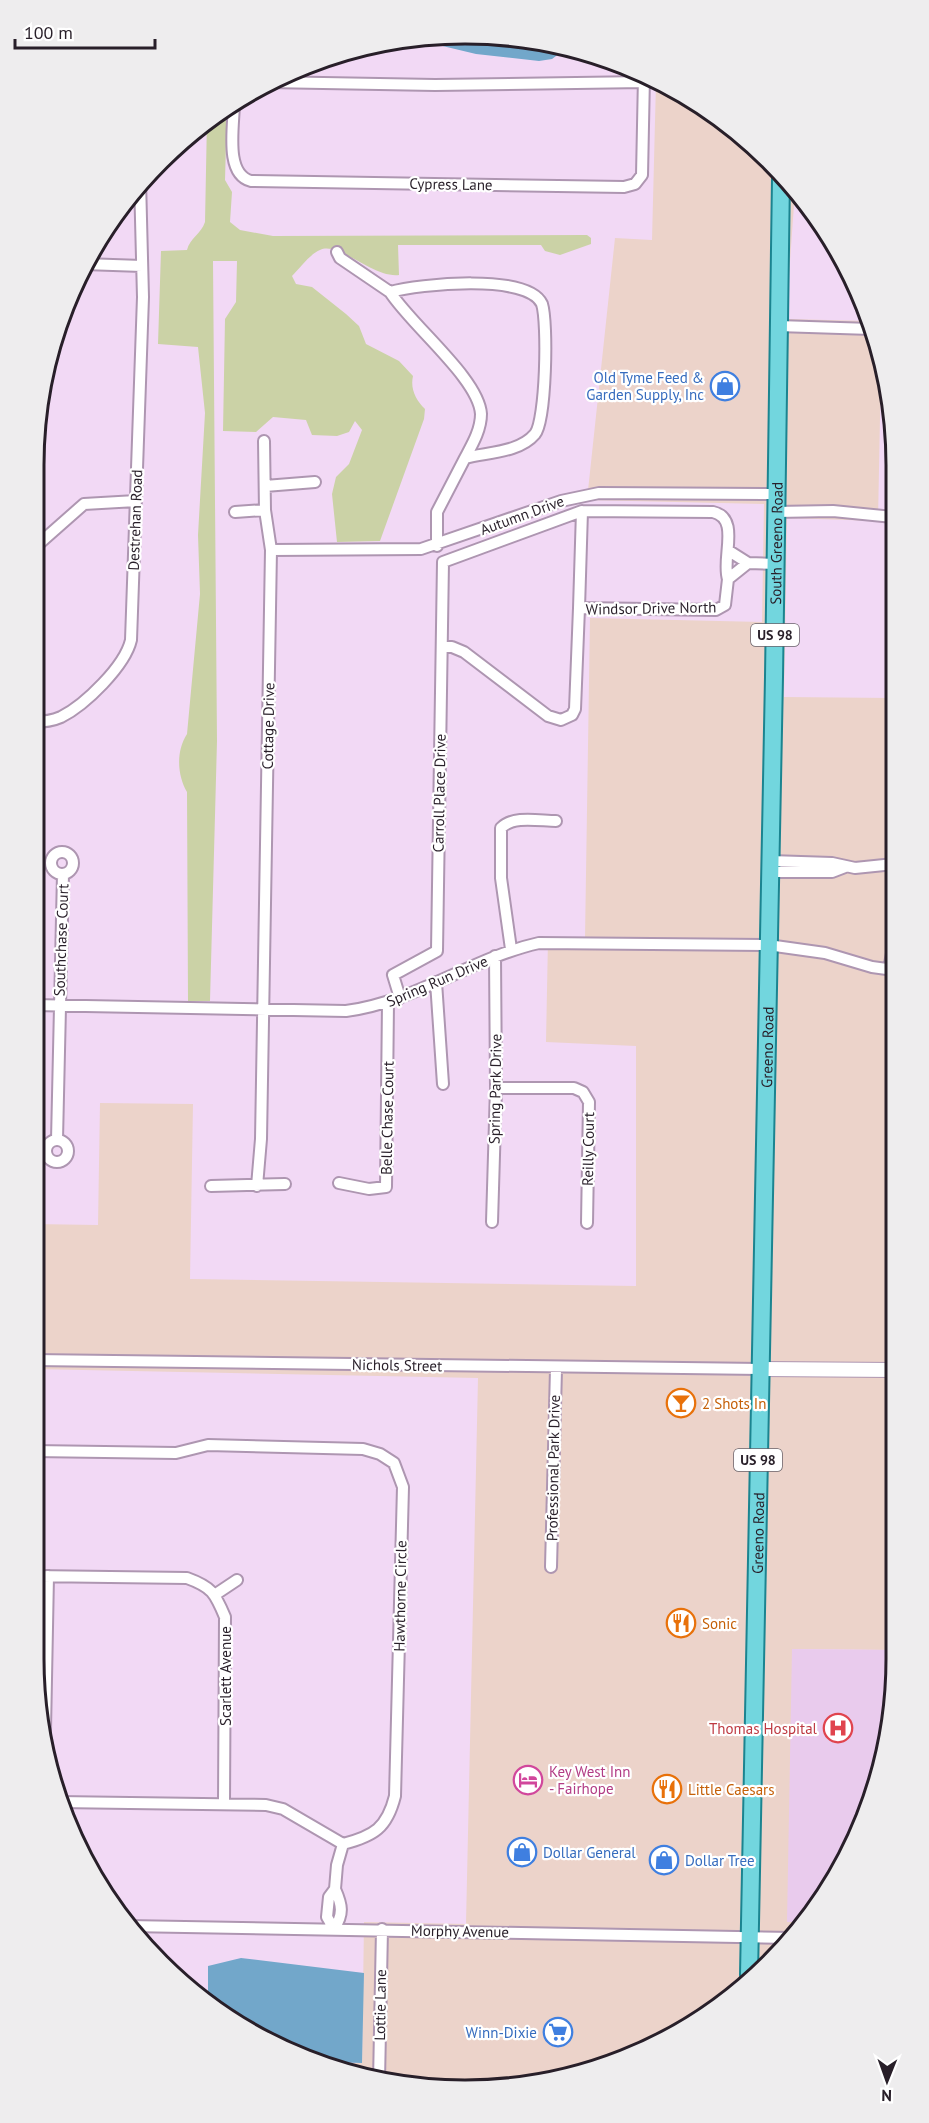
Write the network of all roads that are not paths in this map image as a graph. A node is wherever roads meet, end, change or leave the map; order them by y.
1 (634, 79) edge
2 (288, 82) edge
3 (644, 84) edge
4 (234, 112) edge
5 (781, 187) edge
6 (140, 196) edge
7 (337, 252) dead end
8 (94, 264) edge
9 (142, 266) junction
10 (390, 292) junction
11 (778, 326) junction
12 (863, 329) edge
13 (264, 441) dead end
14 (465, 458) junction
15 (315, 482) dead end
16 (265, 486) junction
17 (775, 494) junction
18 (136, 501) junction
19 (265, 510) junction
20 (582, 511) junction
21 (235, 512) dead end
22 (775, 512) junction
23 (886, 515) edge
24 (44, 539) edge
25 (437, 546) junction
26 (271, 550) junction
27 (729, 551) junction
28 (748, 563) junction
29 (775, 564) junction
30 (728, 579) junction
31 (579, 608) junction
32 (442, 647) junction
33 (44, 721) edge
34 (556, 821) dead end
35 (886, 864) edge
36 (770, 867) junction
37 (63, 874) dead end
38 (768, 945) junction
39 (510, 949) junction
40 (495, 956) junction
41 (886, 969) edge
42 (436, 982) junction
43 (400, 998) junction
44 (388, 1003) junction
45 (44, 1005) edge
46 (59, 1006) junction
47 (262, 1010) junction
48 (443, 1084) dead end
49 (496, 1088) junction
50 (57, 1140) dead end
51 (339, 1183) dead end
52 (285, 1184) dead end
53 (212, 1186) dead end
54 (257, 1186) junction
55 (492, 1222) dead end
56 (587, 1223) dead end
57 (44, 1360) edge
58 (556, 1369) junction
59 (761, 1369) junction
60 (886, 1370) edge
61 (44, 1451) edge
62 (551, 1567) dead end
63 (44, 1576) edge
64 (48, 1576) junction
65 (237, 1580) dead end
66 (216, 1594) junction
67 (46, 1700) edge
68 (69, 1802) edge
69 (224, 1803) junction
70 (343, 1844) junction
71 (140, 1926) edge
72 (334, 1929) junction
73 (382, 1929) junction
74 (779, 1938) edge
75 (750, 1939) junction
76 (749, 1968) edge
77 (379, 2070) edge

1 - 2 street, Cypress Lane
3 - 4 street, Cypress Lane
5 - 11 main road, South Greeno Road / US 98
6 - 9 street, Destrehan Road
7 - 10 street
8 - 9 street
9 - 18 street, Destrehan Road
10 - 14 street
10 - 14 street
11 - 12 street
11 - 17 main road, South Greeno Road / US 98
13 - 16 street, Cottage Drive
14 - 25 street
15 - 16 street
16 - 19 street, Cottage Drive
17 - 22 main road, South Greeno Road / US 98
17 - 25 street, Autumn Drive
18 - 24 street
18 - 33 street, Destrehan Road
19 - 21 street
19 - 26 street, Cottage Drive
20 - 27 street
20 - 31 street
20 - 32 street, Carroll Place Drive
22 - 23 street
22 - 29 main road, South Greeno Road / US 98
25 - 26 street, Autumn Drive
26 - 47 street, Cottage Drive
27 - 28 street
27 - 30 street
28 - 29 street
28 - 30 street, Windsor Drive North
29 - 36 main road, South Greeno Road / US 98
30 - 31 street, Windsor Drive North
31 - 32 street, Windsor Drive North
32 - 43 street, Carroll Place Drive
34 - 39 street
35 - 36 street
36 - 38 main road, South Greeno Road / US 98
37 - 46 street, Southchase Court
38 - 39 street, Spring Run Drive
38 - 41 street, Spring Run Drive
38 - 59 main road, Greeno Road / US 98
39 - 40 street, Spring Run Drive
40 - 42 street, Spring Run Drive
40 - 49 street, Spring Park Drive
42 - 43 street, Spring Run Drive
42 - 48 street
43 - 44 street, Spring Run Drive
44 - 47 street, Spring Run Drive
44 - 51 street, Belle Chase Court
45 - 46 street, Spring Run Drive
46 - 47 street, Spring Run Drive
46 - 50 street, Southchase Court
47 - 54 street, Cottage Drive
49 - 55 street, Spring Park Drive
49 - 56 street, Reilly Court
52 - 54 street
53 - 54 street
57 - 58 street, Nichols Street
58 - 59 street, Nichols Street
58 - 62 street, Professional Park Drive
59 - 60 street
59 - 75 main road, Greeno Road / US 98
61 - 70 street, Hawthorne Circle
63 - 64 street
64 - 66 street
64 - 67 street
65 - 66 street
66 - 69 street, Scarlett Avenue
68 - 69 street
69 - 70 street
70 - 72 street
71 - 72 street, Morphy Avenue
72 - 73 street, Morphy Avenue
73 - 75 street, Morphy Avenue
73 - 77 street, Lottie Lane
74 - 75 street, Morphy Avenue
75 - 76 main road, Greeno Road / US 98

